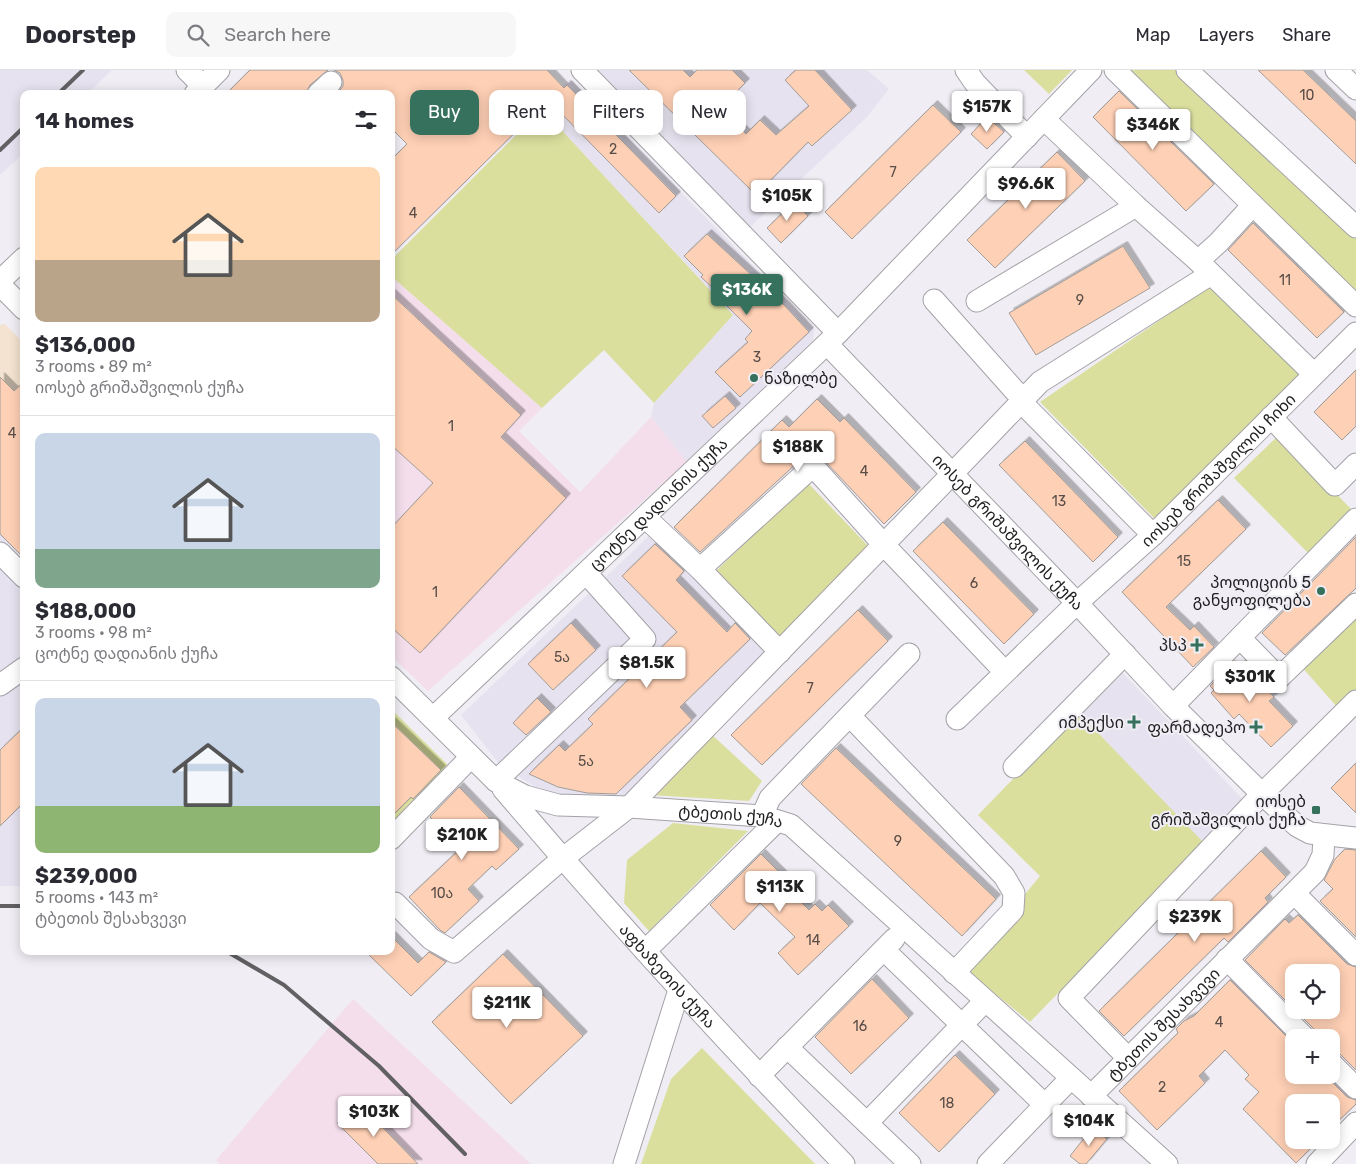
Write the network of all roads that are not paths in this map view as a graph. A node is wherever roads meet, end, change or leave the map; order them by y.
1 (187, 70) edge
2 (219, 70) edge
3 (582, 70) edge
4 (1091, 70) edge
5 (1115, 70) edge
6 (1187, 70) edge
7 (1336, 70) edge
8 (976, 74) edge
9 (1356, 89) edge
10 (199, 90) edge
11 (1044, 119) junction
12 (1027, 137) junction
13 (1253, 205) junction
14 (1136, 206) junction
15 (1356, 227) edge
16 (20, 262) edge
17 (1204, 268) junction
18 (0, 281) edge
19 (0, 285) edge
20 (934, 300) dead end
21 (977, 301) dead end
22 (20, 305) edge
23 (1356, 306) edge
24 (1356, 333) edge
25 (832, 339) junction
26 (1314, 374) junction
27 (1022, 400) junction
28 (1271, 417) junction
29 (1356, 464) edge
30 (952, 474) junction
31 (645, 517) junction
32 (1356, 519) edge
33 (1153, 535) junction
34 (884, 545) junction
35 (0, 552) edge
36 (700, 569) junction
37 (20, 573) edge
38 (586, 573) junction
39 (1077, 603) junction
40 (1356, 604) edge
41 (1240, 638) junction
42 (780, 652) junction
43 (910, 654) dead end
44 (1125, 654) junction
45 (20, 671) edge
46 (1005, 672) junction
47 (395, 681) edge
48 (0, 685) edge
49 (1356, 701) edge
50 (1173, 706) junction
51 (850, 716) junction
52 (433, 718) junction
53 (957, 719) dead end
54 (471, 757) junction
55 (1014, 767) dead end
56 (496, 782) junction
57 (1262, 794) junction
58 (629, 807) junction
59 (770, 818) junction
60 (395, 835) edge
61 (1324, 836) junction
62 (1356, 838) edge
63 (562, 859) junction
64 (1295, 894) junction
65 (395, 904) edge
66 (905, 928) junction
67 (884, 950) junction
68 (645, 951) junction
69 (1356, 956) edge
70 (1227, 959) junction
71 (954, 973) junction
72 (679, 990) junction
73 (985, 1001) junction
74 (961, 1025) junction
75 (1296, 1029) edge
76 (787, 1047) junction
77 (1128, 1058) junction
78 (1340, 1072) edge
79 (759, 1076) junction
80 (1071, 1078) junction
81 (1356, 1088) edge
82 (1091, 1096) junction
83 (1045, 1105) junction
84 (867, 1123) junction
85 (1356, 1123) edge
86 (624, 1164) edge
87 (844, 1164) edge
88 (910, 1164) edge
89 (988, 1164) edge
90 (1166, 1164) edge
91 (1316, 1164) edge

1 - 10 street
2 - 10 street
3 - 25 street, იოსებ გრიშაშვილის ქუჩა
4 - 11 street, ცოტნე დადიანის ქუჩა
5 - 13 street
6 - 15 street
7 - 9 street
8 - 12 street
11 - 12 street, ცოტნე დადიანის ქუჩა
11 - 14 street
12 - 25 street, ცოტნე დადიანის ქუჩა
13 - 17 street
13 - 23 street
14 - 17 street
14 - 21 street
16 - 18 street
17 - 26 street
17 - 27 street
19 - 22 street
20 - 27 street
24 - 26 street, იოსებ გრიშაშვილის ჩიხი
25 - 30 street, იოსებ გრიშაშვილის ქუჩა
25 - 31 street, ცოტნე დადიანის ქუჩა
26 - 28 street, იოსებ გრიშაშვილის ჩიხი
27 - 30 street
27 - 33 street
28 - 29 street
28 - 33 street, იოსებ გრიშაშვილის ჩიხი
30 - 34 street
30 - 39 street, იოსებ გრიშაშვილის ქუჩა
31 - 36 street
31 - 38 street, ცოტნე დადიანის ქუჩა
32 - 41 street
33 - 39 street, იოსებ გრიშაშვილის ჩიხი
34 - 36 street
34 - 42 street
34 - 46 street
35 - 37 street
36 - 42 street
38 - 52 street, ცოტნე დადიანის ქუჩა
38 - 56 street
39 - 44 street, იოსებ გრიშაშვილის ქუჩა
39 - 46 street, იოსებ გრიშაშვილის ჩიხი
40 - 41 street
41 - 50 street
42 - 58 street
43 - 51 street
44 - 50 street, იოსებ გრიშაშვილის ქუჩა
44 - 55 street
45 - 48 street
46 - 53 street, იოსებ გრიშაშვილის ჩიხი
47 - 52 street, ტბეთის ქუჩა
49 - 57 street
50 - 57 street, იოსებ გრიშაშვილის ქუჩა
51 - 59 street
51 - 71 street
52 - 54 street, ტბეთის ქუჩა
54 - 56 street, ტბეთის ქუჩა
54 - 60 street
56 - 58 street, ტბეთის ქუჩა
56 - 63 street, აფხაზეთის ქუჩა
57 - 61 street, იოსებ გრიშაშვილის ქუჩა
57 - 77 street
58 - 59 street, ტბეთის ქუჩა
58 - 63 street
59 - 66 street, ტბეთის ქუჩა
59 - 68 street
61 - 62 street, იოსებ გრიშაშვილის ქუჩა
61 - 64 street, ტბეთის შესახვევი
63 - 65 street
63 - 68 street, აფხაზეთის ქუჩა
64 - 69 street
64 - 70 street, ტბეთის შესახვევი
66 - 67 street
66 - 71 street, ტბეთის ქუჩა
67 - 74 street
67 - 76 street
68 - 72 street, აფხაზეთის ქუჩა
70 - 75 street
70 - 77 street, ტბეთის შესახვევი
71 - 73 street, ტბეთის ქუჩა
72 - 79 street, აფხაზეთის ქუჩა
72 - 86 street
73 - 74 street
73 - 80 street, ტბეთის ქუჩა
74 - 83 street
74 - 84 street
76 - 79 street
76 - 84 street
77 - 82 street, ტბეთის შესახვევი
78 - 81 street
79 - 87 street, აფხაზეთის ქუჩა
80 - 82 street, ტბეთის ქუჩა
80 - 83 street
82 - 90 street, ტბეთის ქუჩა
83 - 89 street
84 - 88 street
85 - 91 street

